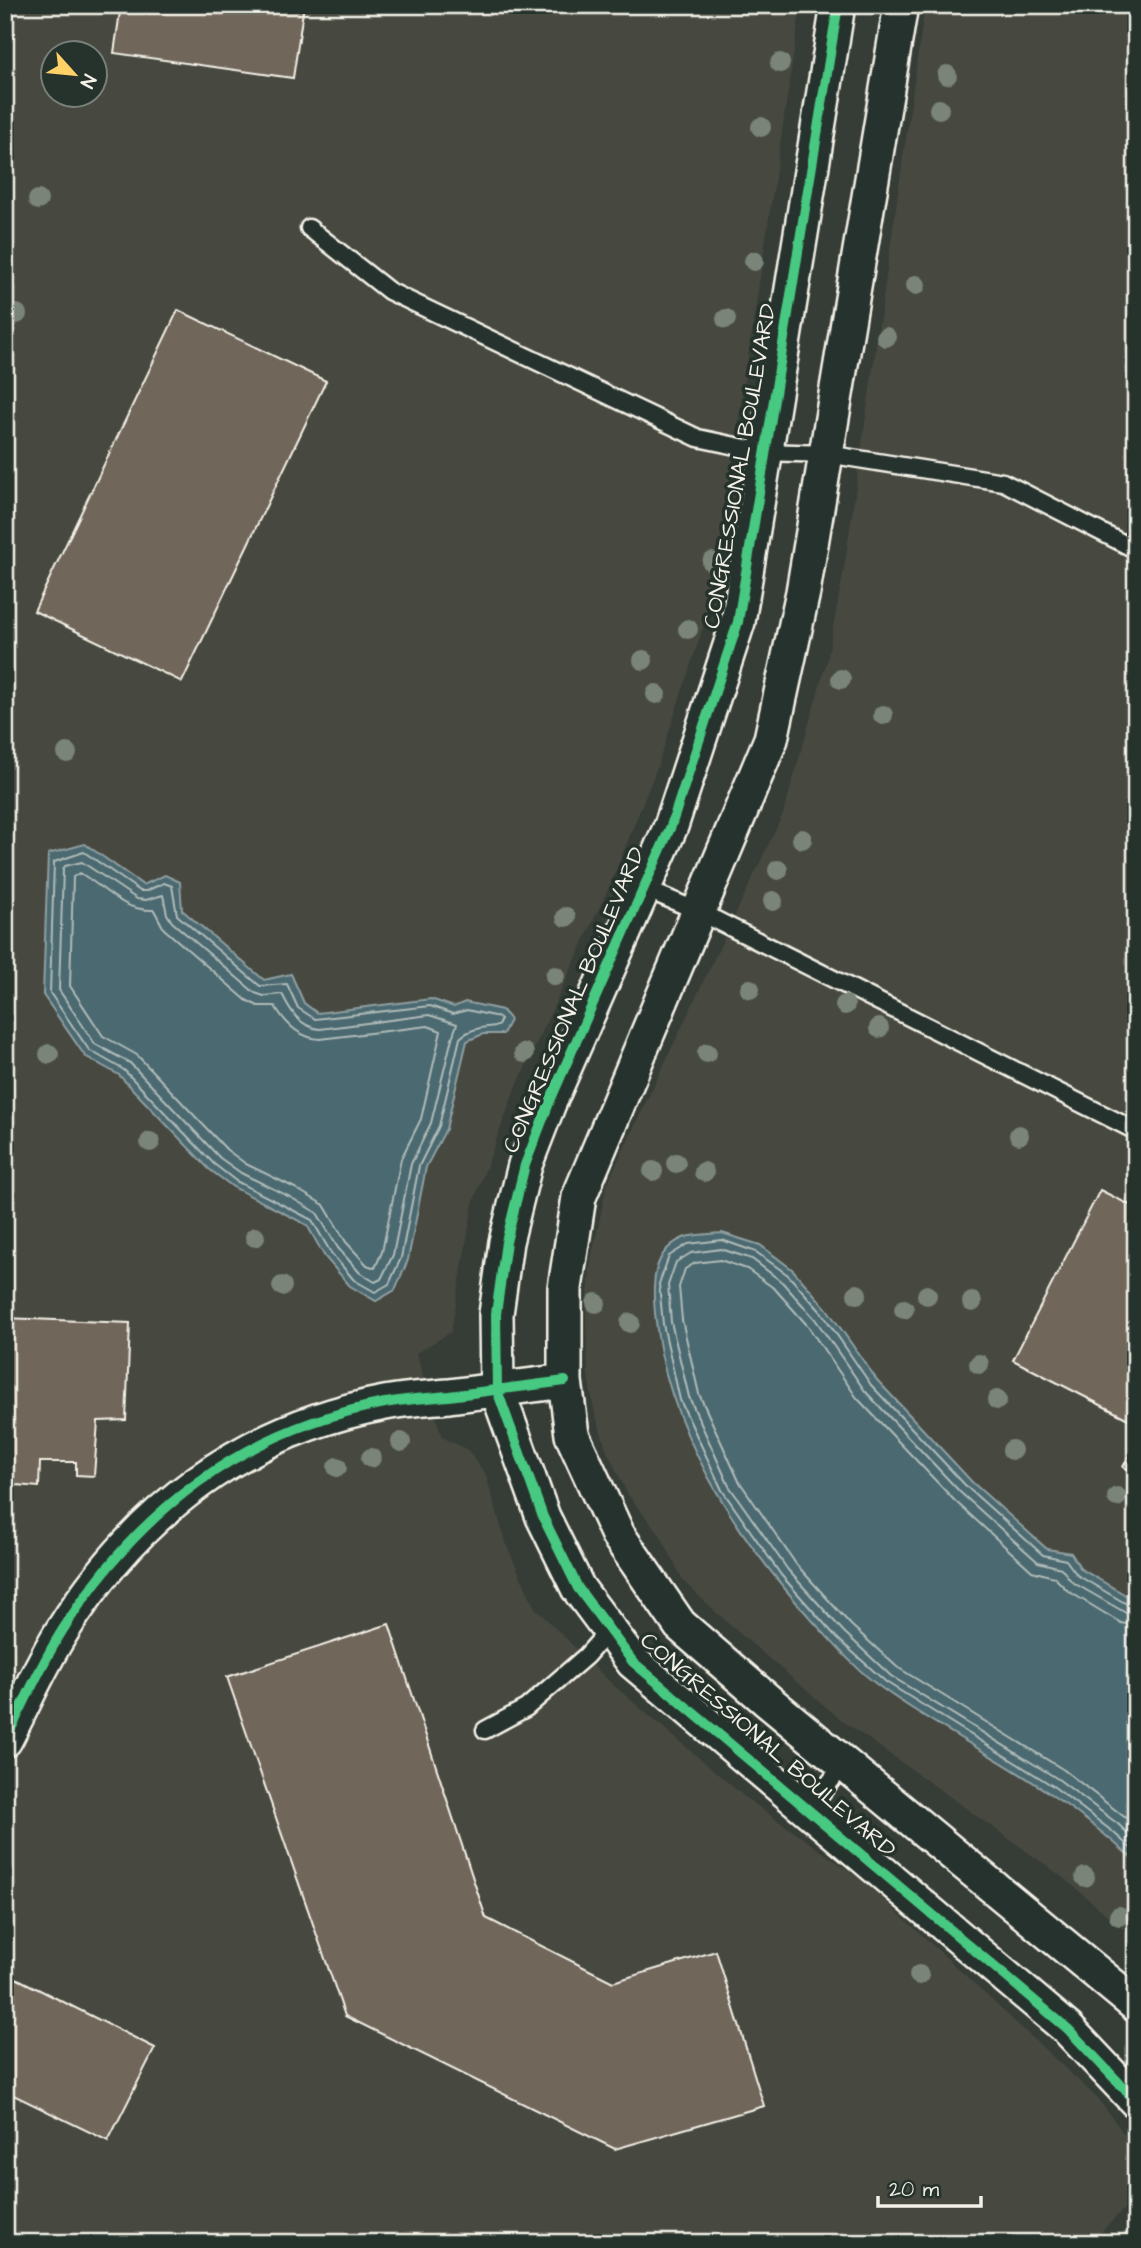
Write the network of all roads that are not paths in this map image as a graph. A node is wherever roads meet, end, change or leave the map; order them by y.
1 (838, 5) edge
2 (901, 5) edge
3 (309, 228) dead end
4 (764, 452) junction
5 (827, 454) junction
6 (1136, 550) edge
7 (643, 888) junction
8 (700, 912) junction
9 (1136, 1131) edge
10 (565, 1381) junction
11 (497, 1390) junction
12 (609, 1630) junction
13 (485, 1730) dead end
14 (5, 1740) edge
15 (844, 1764) junction
16 (809, 1809) junction
17 (1136, 2006) edge
18 (1136, 2101) edge

1 - 4 street, CONGRESSIONAL BOULEVARD
2 - 5 street, CONGRESSIONAL BOULEVARD
3 - 4 lane
4 - 5 lane
4 - 7 street, CONGRESSIONAL BOULEVARD
5 - 6 lane
5 - 8 street, CONGRESSIONAL BOULEVARD
7 - 8 lane
7 - 11 street, CONGRESSIONAL BOULEVARD
8 - 9 lane
8 - 10 street, CONGRESSIONAL BOULEVARD
10 - 11 street
10 - 15 street, CONGRESSIONAL BOULEVARD
11 - 12 street, CONGRESSIONAL BOULEVARD
11 - 14 street
12 - 13 lane
12 - 16 street, CONGRESSIONAL BOULEVARD
15 - 16 lane
15 - 17 street, CONGRESSIONAL BOULEVARD
16 - 18 street, CONGRESSIONAL BOULEVARD

